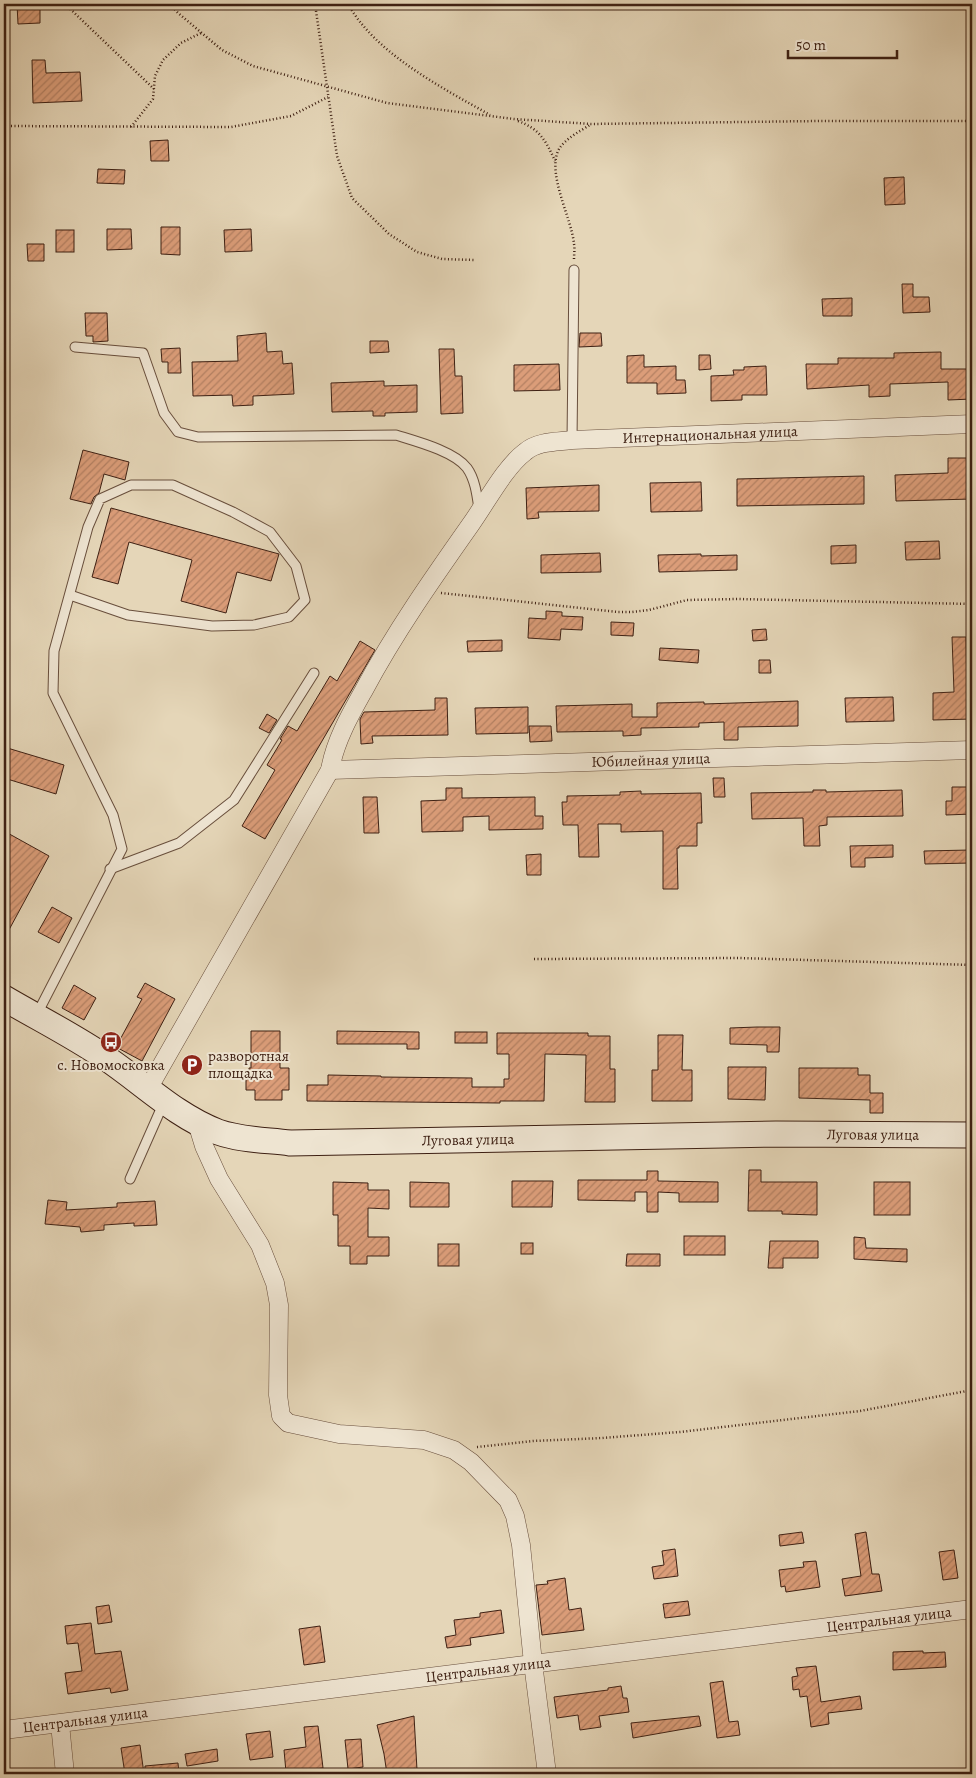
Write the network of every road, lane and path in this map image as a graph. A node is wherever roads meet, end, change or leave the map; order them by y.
1 (65, 4) edge
2 (170, 4) edge
3 (315, 4) edge
4 (348, 4) edge
5 (202, 33) junction
6 (326, 86) junction
7 (154, 89) junction
8 (328, 97) junction
9 (492, 116) junction
10 (514, 120) junction
11 (972, 121) edge
12 (591, 124) junction
13 (4, 126) edge
14 (130, 126) junction
15 (556, 163) junction
16 (474, 260) dead end
17 (574, 270) joint
18 (75, 347) dead end
19 (972, 424) edge
20 (572, 440) junction
21 (480, 512) junction
22 (429, 585) junction
23 (70, 595) junction
24 (972, 604) edge
25 (314, 674) dead end
26 (972, 750) edge
27 (330, 770) junction
28 (110, 870) junction
29 (534, 959) dead end
30 (972, 965) edge
31 (4, 999) edge
32 (36, 1016) junction
33 (156, 1095) junction
34 (197, 1123) junction
35 (972, 1135) edge
36 (130, 1179) dead end
37 (972, 1390) edge
38 (454, 1450) junction
39 (972, 1609) edge
40 (533, 1663) junction
41 (60, 1724) junction
42 (4, 1730) edge
43 (65, 1774) edge
44 (547, 1774) edge

1 - 7 path
2 - 5 path
3 - 6 path
4 - 9 path
5 - 6 path
5 - 7 path
6 - 8 path
6 - 9 path
7 - 14 path
8 - 14 path
8 - 16 path
9 - 10 path
10 - 12 path
10 - 15 path
11 - 12 path
12 - 15 path
13 - 14 path
15 - 17 path
17 - 20 lane
18 - 21 lane
19 - 20 street, Интернациональная улица
20 - 21 street, Интернациональная улица
21 - 22 street, Интернациональная улица
22 - 24 path
22 - 27 street, Интернациональная улица
23 - 23 lane
23 - 28 lane
25 - 28 lane
26 - 27 street, Юбилейная улица
27 - 33 street, Интернациональная улица
28 - 32 lane
29 - 30 path
31 - 32 street, Луговая улица
32 - 33 street, Луговая улица
33 - 34 street, Луговая улица
33 - 36 lane
34 - 35 street, Луговая улица
34 - 38 street
37 - 38 path
38 - 40 street
39 - 40 street, Центральная улица
40 - 41 street, Центральная улица
40 - 44 street
41 - 42 street, Центральная улица
41 - 43 street

